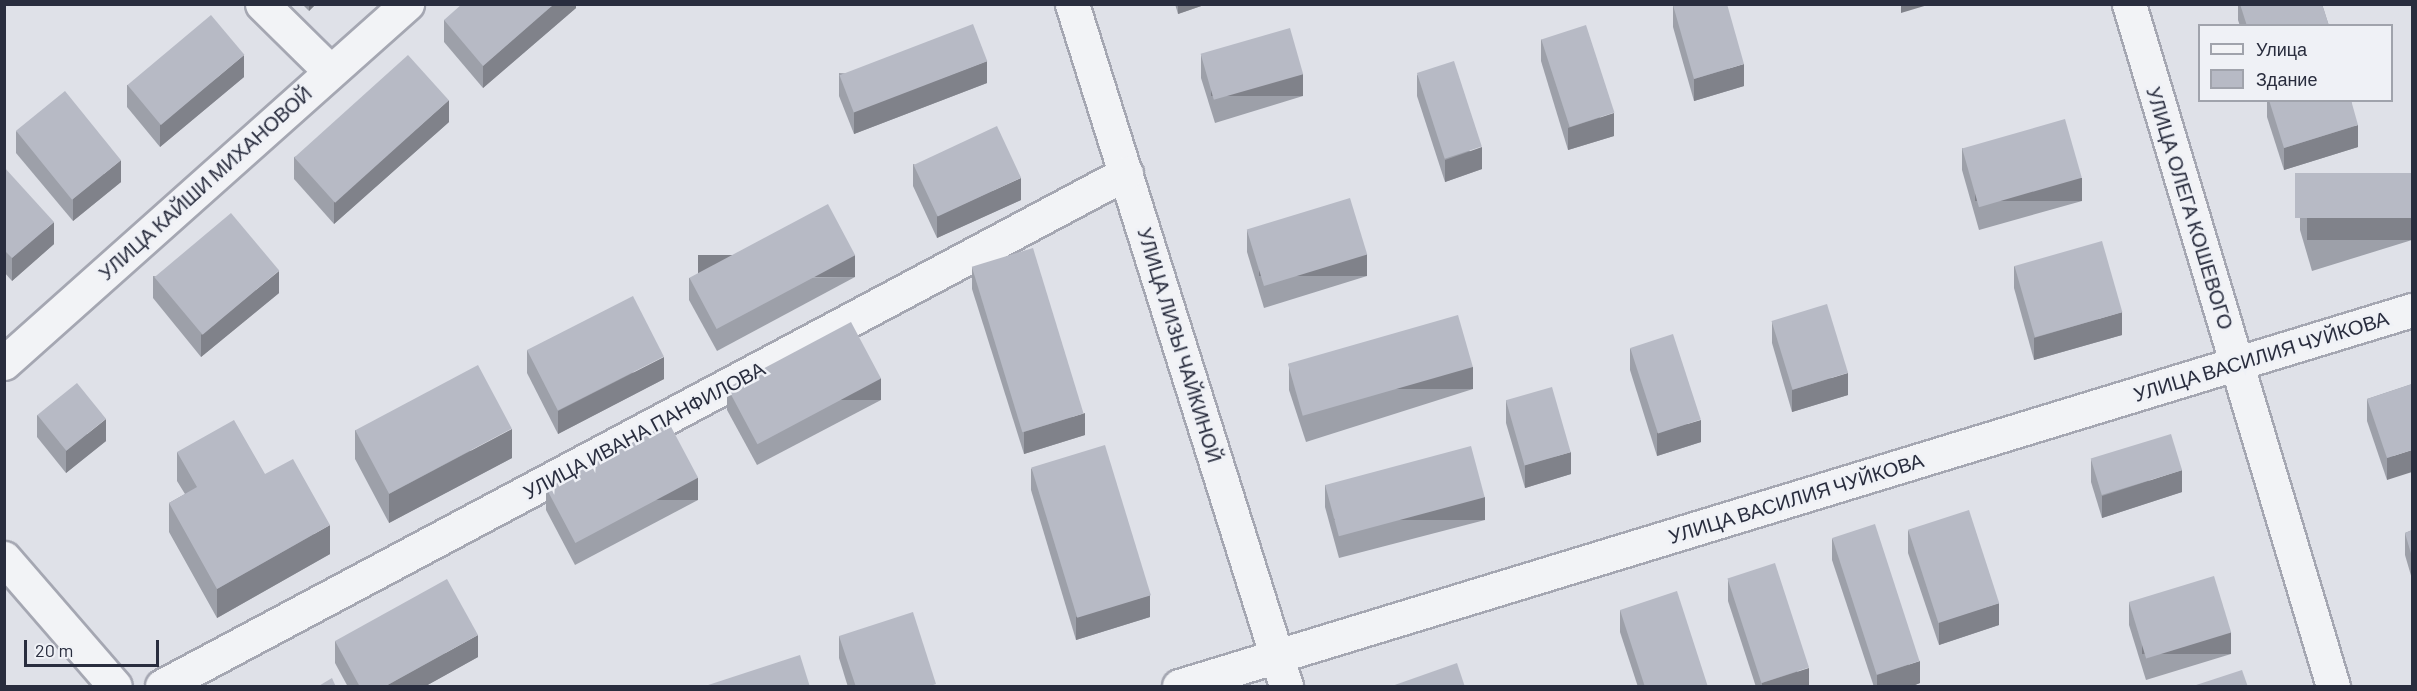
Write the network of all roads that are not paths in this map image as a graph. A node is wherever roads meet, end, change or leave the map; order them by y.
1 (262, 4) edge
2 (407, 4) edge
3 (1072, 4) edge
4 (2129, 4) edge
5 (330, 71) junction
6 (1126, 173) junction
7 (2412, 310) edge
8 (4, 363) edge
9 (2237, 364) junction
10 (4, 558) edge
11 (1276, 655) junction
12 (115, 687) edge
13 (162, 687) edge
14 (1179, 687) edge
15 (1286, 687) edge
16 (2333, 687) edge

1 - 5 street
2 - 5 street, УЛИЦА КАЙШИ МИХАНОВОЙ
3 - 6 street, УЛИЦА ЛИЗЫ ЧАЙКИНОЙ
4 - 9 street, УЛИЦА ОЛЕГА КОШЕВОГО
5 - 8 street, УЛИЦА КАЙШИ МИХАНОВОЙ
6 - 11 street, УЛИЦА ЛИЗЫ ЧАЙКИНОЙ
6 - 13 street, УЛИЦА ИВАНА ПАНФИЛОВА
7 - 9 street, УЛИЦА ВАСИЛИЯ ЧУЙКОВА
9 - 11 street, УЛИЦА ВАСИЛИЯ ЧУЙКОВА
9 - 16 street, УЛИЦА ОЛЕГА КОШЕВОГО
10 - 12 street
11 - 14 street, УЛИЦА ВАСИЛИЯ ЧУЙКОВА
11 - 15 street, УЛИЦА ЛИЗЫ ЧАЙКИНОЙ

